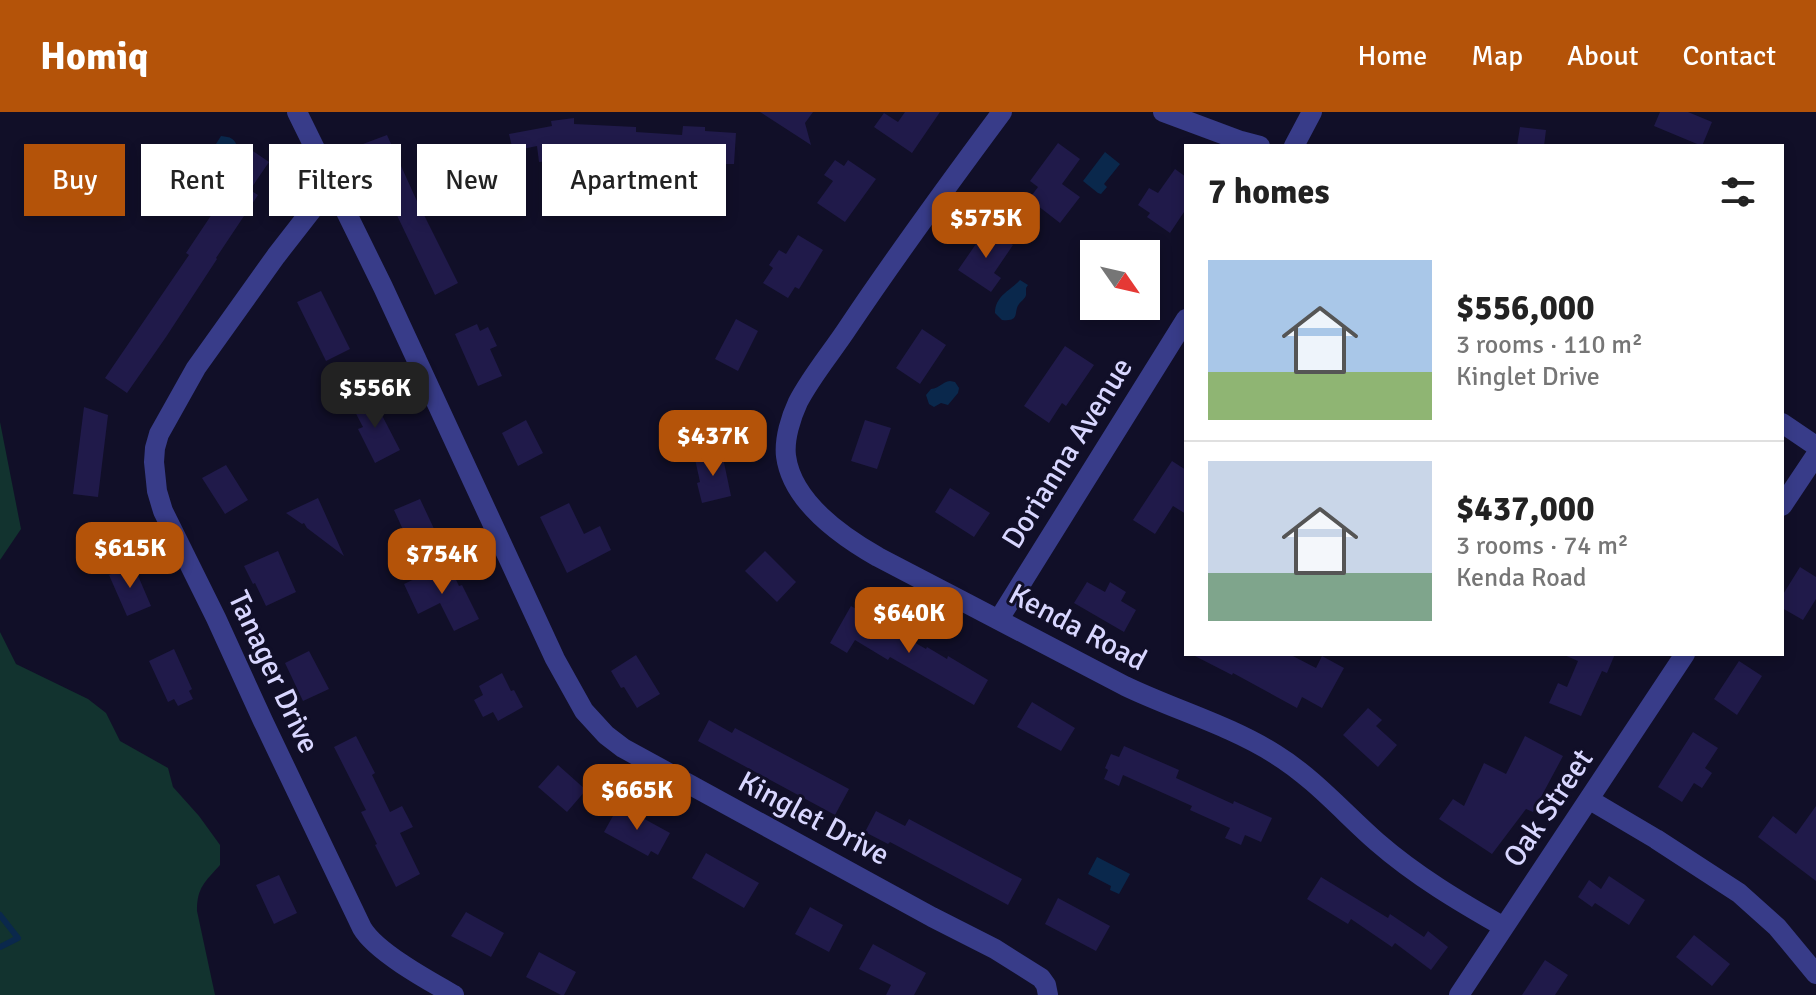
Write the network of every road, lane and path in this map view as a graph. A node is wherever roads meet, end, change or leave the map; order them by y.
1 (297, 112) edge
2 (1002, 112) edge
3 (1163, 112) edge
4 (1312, 112) edge
5 (313, 144) edge
6 (1252, 144) edge
7 (1295, 144) edge
8 (307, 216) edge
9 (348, 216) edge
10 (1184, 322) edge
11 (1784, 424) edge
12 (1816, 446) edge
13 (1812, 468) edge
14 (1784, 503) edge
15 (999, 619) junction
16 (1684, 656) edge
17 (1590, 800) junction
18 (1504, 927) junction
19 (1816, 974) edge
20 (454, 995) edge
21 (1048, 995) edge
22 (1459, 995) edge

1 - 5 street, Kinglet Drive
2 - 15 street, Kenda Road
3 - 6 street
4 - 7 street
8 - 20 street, Tanager Drive
9 - 21 street, Kinglet Drive
10 - 15 street, Dorianna Avenue
11 - 12 street
13 - 14 street
15 - 18 street, Kenda Road
16 - 17 street, Oak Street
17 - 18 street, Oak Street
17 - 19 street
18 - 22 street, Oak Street

